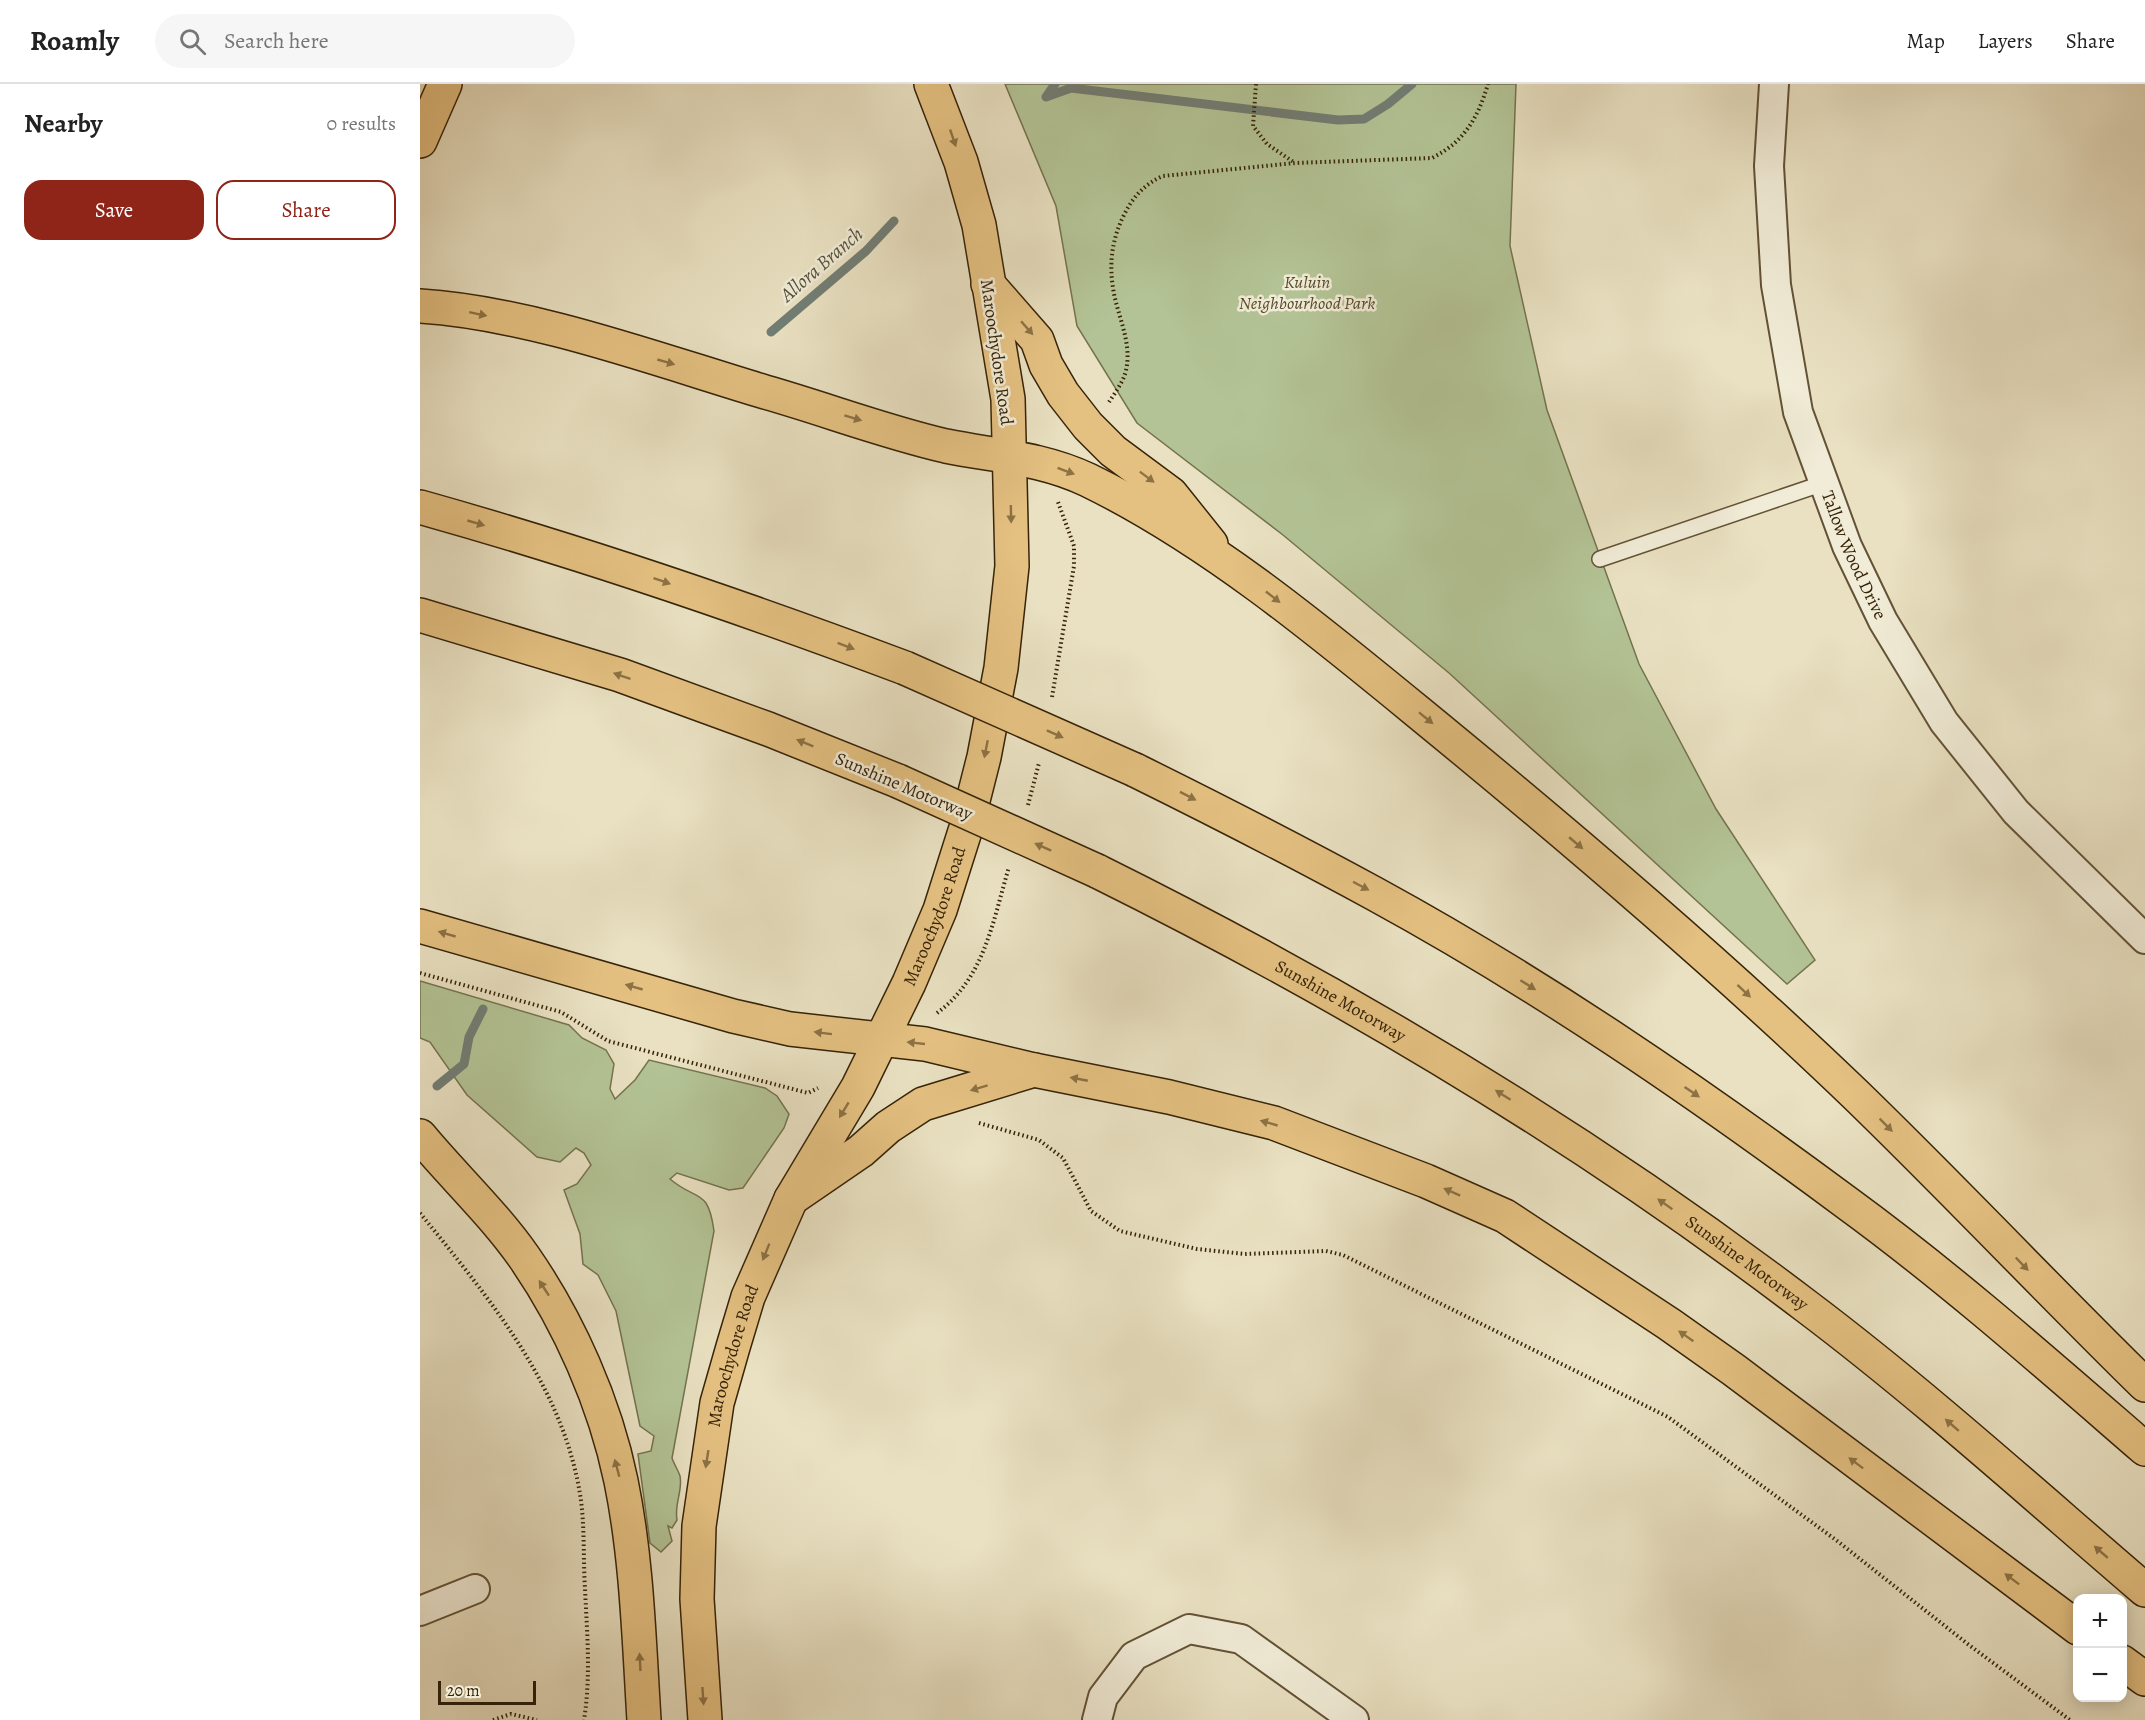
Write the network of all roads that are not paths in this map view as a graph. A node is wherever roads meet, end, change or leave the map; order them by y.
1 (445, 84) edge
2 (931, 84) edge
3 (1774, 84) edge
4 (420, 141) edge
5 (988, 284) junction
6 (420, 306) edge
7 (1010, 455) junction
8 (1824, 483) junction
9 (420, 507) edge
10 (1600, 558) dead end
11 (1226, 563) junction
12 (420, 615) edge
13 (420, 926) edge
14 (2145, 939) edge
15 (881, 1040) junction
16 (1034, 1070) junction
17 (420, 1136) edge
18 (791, 1199) junction
19 (2145, 1385) edge
20 (2145, 1449) edge
21 (476, 1589) dead end
22 (2145, 1590) edge
23 (420, 1611) edge
24 (2073, 1624) edge
25 (2127, 1666) edge
26 (2145, 1679) edge
27 (644, 1720) edge
28 (705, 1720) edge
29 (1098, 1720) edge
30 (1354, 1720) edge

1 - 4 highway
2 -> 5 highway, Maroochydore Road
3 - 8 street, Tallow Wood Drive
5 - 7 highway, Maroochydore Road
5 -> 11 highway
6 -> 7 highway
7 -> 11 highway
7 -> 15 highway, Maroochydore Road
8 - 10 lane
8 - 14 street, Tallow Wood Drive
9 -> 20 highway, bridge
11 -> 19 highway
22 -> 12 highway, Sunshine Motorway, bridge
15 -> 13 highway
16 -> 15 highway
15 -> 18 highway, Maroochydore Road
16 -> 18 highway
24 -> 16 highway
27 -> 17 highway
18 -> 28 highway, Maroochydore Road
21 - 23 street
25 - 26 highway
29 - 30 street

